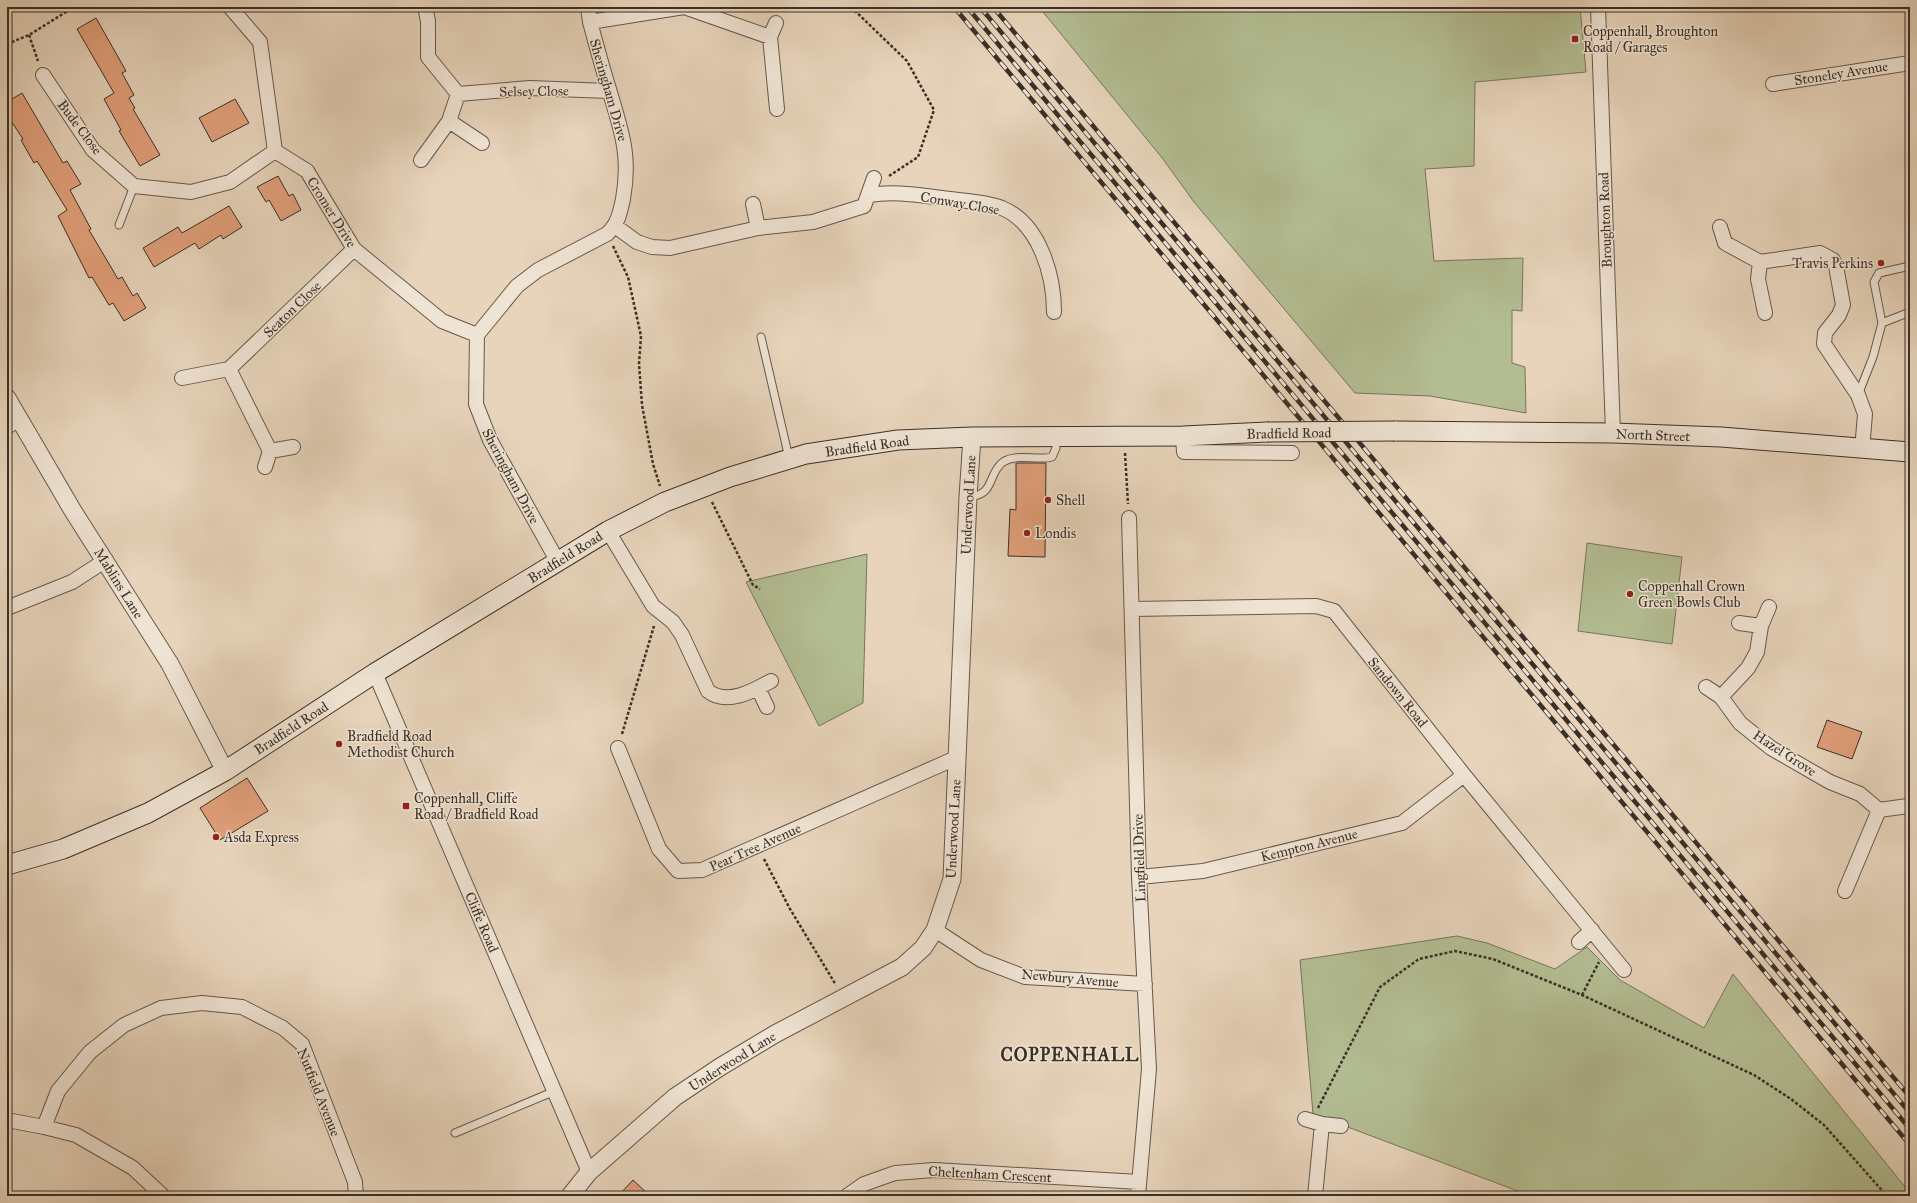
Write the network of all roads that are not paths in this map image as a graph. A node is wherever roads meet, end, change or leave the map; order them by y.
1 (230, 7) edge
2 (425, 7) edge
3 (588, 7) edge
4 (1598, 7) edge
5 (590, 22) junction
6 (776, 23) dead end
7 (770, 37) junction
8 (1910, 63) edge
9 (43, 75) road end
10 (1773, 84) dead end
11 (609, 91) junction
12 (458, 94) junction
13 (777, 109) dead end
14 (449, 121) junction
15 (482, 144) dead end
16 (275, 151) junction
17 (421, 160) dead end
18 (874, 178) road end
19 (134, 186) junction
20 (869, 195) junction
21 (753, 204) dead end
22 (119, 225) dead end
23 (1720, 227) dead end
24 (758, 228) junction
25 (611, 230) junction
26 (354, 249) junction
27 (1760, 262) junction
28 (1910, 266) edge
29 (1054, 312) dead end
30 (1910, 312) edge
31 (1765, 313) dead end
32 (1882, 323) junction
33 (477, 335) junction
34 (761, 337) dead end
35 (229, 369) junction
36 (182, 378) dead end
37 (1858, 395) junction
38 (7, 398) edge
39 (14, 426) edge
40 (1395, 431) joint
41 (1613, 433) junction
42 (1055, 436) junction
43 (1183, 436) junction
44 (972, 437) junction
45 (294, 447) dead end
46 (1862, 450) junction
47 (270, 452) junction
48 (1910, 452) edge
49 (1292, 453) dead end
50 (789, 459) junction
51 (265, 467) dead end
52 (968, 497) junction
53 (1129, 518) road end
54 (608, 531) junction
55 (106, 560) junction
56 (558, 562) junction
57 (7, 608) edge
58 (1769, 608) dead end
59 (1132, 609) junction
60 (1738, 623) dead end
61 (1761, 626) junction
62 (375, 673) junction
63 (771, 681) dead end
64 (1706, 687) dead end
65 (758, 688) junction
66 (1721, 697) junction
67 (767, 707) dead end
68 (618, 748) road end
69 (956, 758) junction
70 (225, 771) junction
71 (1464, 775) junction
72 (1909, 805) edge
73 (1879, 810) junction
74 (7, 865) edge
75 (1139, 877) junction
76 (1845, 891) dead end
77 (935, 930) junction
78 (1592, 930) junction
79 (1579, 942) dead end
80 (1624, 970) dead end
81 (1145, 984) junction
82 (555, 1091) junction
83 (1305, 1119) dead end
84 (7, 1120) edge
85 (1322, 1124) junction
86 (1341, 1126) dead end
87 (44, 1127) junction
88 (455, 1133) dead end
89 (589, 1172) junction
90 (1138, 1189) edge
91 (163, 1196) edge
92 (356, 1196) edge
93 (570, 1196) edge
94 (847, 1196) edge
95 (1315, 1196) edge

1 - 16 street
2 - 12 street
3 - 5 street, Sheringham Drive
4 - 41 street, Broughton Road
5 - 7 street
5 - 11 street, Sheringham Drive
6 - 7 street
7 - 13 street
8 - 10 street, Stoneley Avenue
9 - 19 street, Bude Close
11 - 12 street, Selsey Close
11 - 25 street, Sheringham Drive
12 - 14 street
14 - 15 street
14 - 17 street
16 - 19 street
16 - 26 street, Cromer Drive
18 - 20 street
19 - 22 lane
20 - 24 street
20 - 29 street, Conway Close
21 - 24 street
23 - 27 street
24 - 25 street
25 - 33 street
26 - 33 street, Cromer Drive
26 - 35 street, Seaton Close
27 - 31 street
27 - 37 street
28 - 32 lane
30 - 32 lane
32 - 37 lane
33 - 56 street, Sheringham Drive
34 - 50 lane
35 - 36 street
35 - 47 street
37 - 46 street
38 - 39 street, Mablins Lane
39 - 55 street, Mablins Lane
40 - 41 main road, North Street
40 - 43 main road, Bradfield Road, bridge
41 - 46 main road, North Street
42 - 43 main road, Bradfield Road
42 - 44 main road, Bradfield Road
42 - 52 lane
43 - 49 street, Bradfield Road
44 - 50 main road, Bradfield Road
44 - 52 street, Underwood Lane
45 - 47 street
46 - 48 main road, North Street
47 - 51 street
50 - 54 main road, Bradfield Road
52 - 69 street, Underwood Lane
53 - 59 street, Lingfield Drive
54 - 56 main road, Bradfield Road
54 - 65 street
55 - 57 street
55 - 70 street, Mablins Lane
56 - 62 main road, Bradfield Road
58 - 61 street
59 - 71 street, Sandown Road
59 - 75 street, Lingfield Drive
60 - 61 street
61 - 66 street
62 - 70 main road, Bradfield Road
62 - 82 street, Cliffe Road
63 - 65 street
64 - 66 street
65 - 67 street
66 - 73 street, Hazel Grove
68 - 69 street, Pear Tree Avenue
69 - 77 street, Underwood Lane
70 - 74 main road, Bradfield Road
71 - 75 street, Kempton Avenue
71 - 78 street, Sandown Road
72 - 73 street
73 - 76 street
75 - 81 street, Lingfield Drive
77 - 81 street, Newbury Avenue
77 - 89 street, Underwood Lane
78 - 79 street
78 - 80 street, Sandown Road
81 - 90 street, Lingfield Drive
82 - 88 lane
82 - 89 street, Cliffe Road
83 - 85 street
84 - 87 street
85 - 86 street
85 - 95 street
87 - 91 street
87 - 92 street, Nutfield Avenue
89 - 93 street, Underwood Lane
90 - 94 street, Cheltenham Crescent

